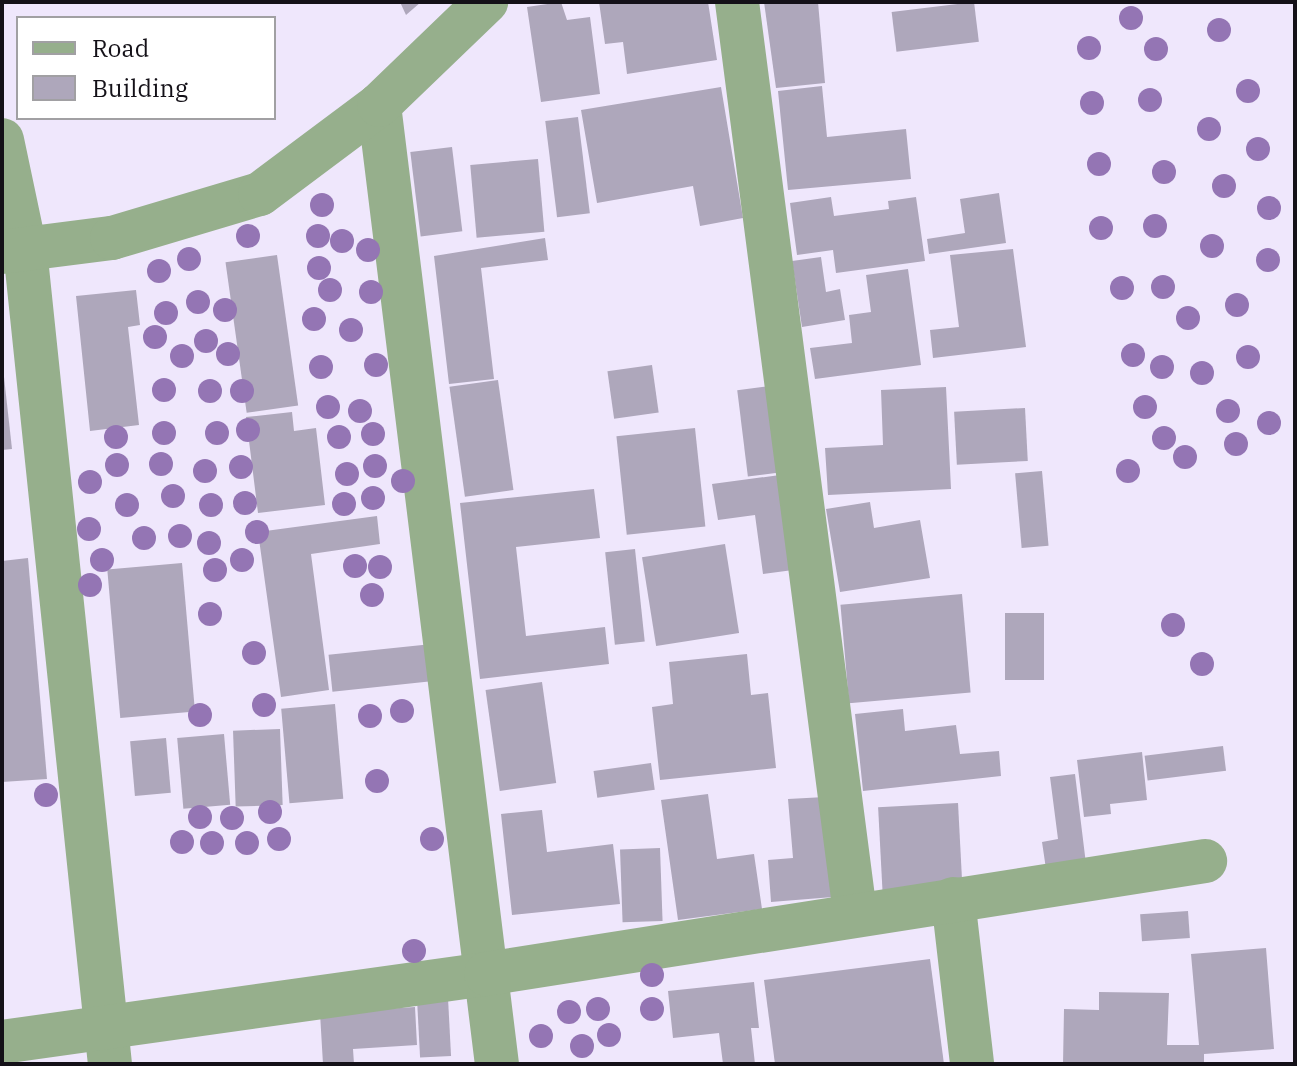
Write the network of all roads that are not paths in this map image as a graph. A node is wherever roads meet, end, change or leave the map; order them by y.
1 (486, 2) edge
2 (737, 2) edge
3 (379, 105) junction
4 (2, 140) edge
5 (13, 250) edge
6 (1205, 861) dead end
7 (953, 899) junction
8 (855, 913) junction
9 (486, 974) junction
10 (2, 1042) edge
11 (107, 1046) edge
12 (497, 1064) edge
13 (972, 1064) edge

1 - 3 street
2 - 8 street
3 - 5 street
3 - 9 street
4 - 5 street
5 - 11 street
6 - 7 street
7 - 8 street
7 - 13 street
8 - 9 street
9 - 11 street
9 - 12 street
10 - 11 street

